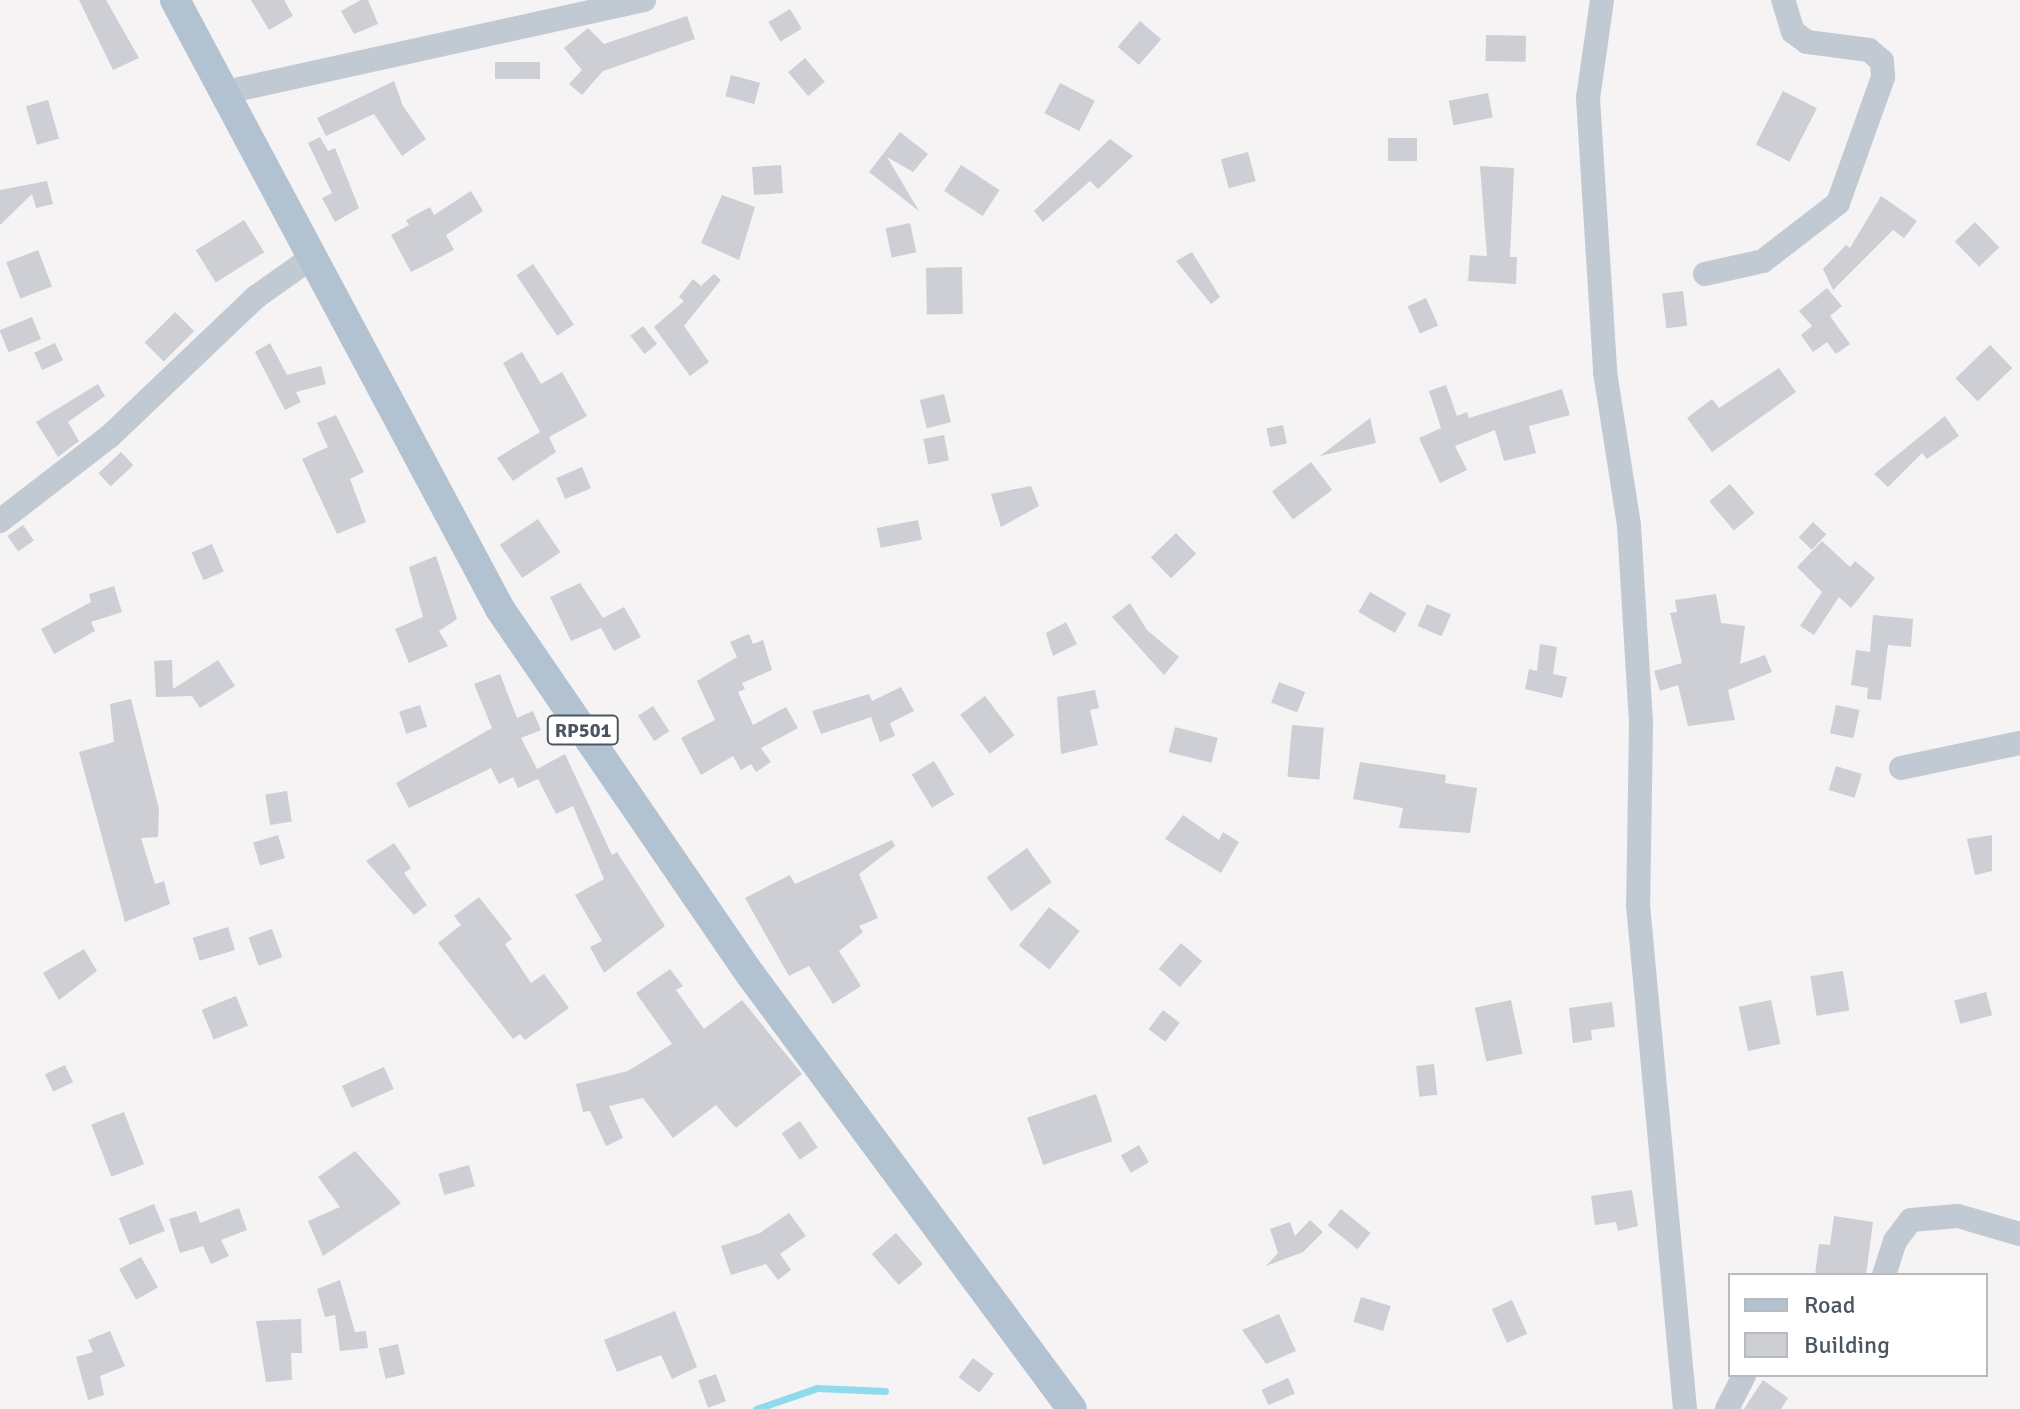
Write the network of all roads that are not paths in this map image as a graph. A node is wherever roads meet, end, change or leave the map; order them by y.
1 (175, 0) edge
2 (644, 0) edge
3 (1602, 0) edge
4 (1783, 0) edge
5 (226, 92) junction
6 (311, 258) junction
7 (1705, 274) dead end
8 (0, 521) edge
9 (2020, 743) edge
10 (1901, 768) dead end
11 (2020, 1234) edge
12 (1885, 1273) edge
13 (1743, 1377) edge
14 (1072, 1409) edge
15 (1685, 1409) edge
16 (1727, 1409) edge

1 - 5 main road, RP501
2 - 5 street
3 - 15 street
4 - 7 street
5 - 6 main road, RP501
6 - 8 street
6 - 14 main road, RP501
9 - 10 street
11 - 12 street
13 - 16 street

